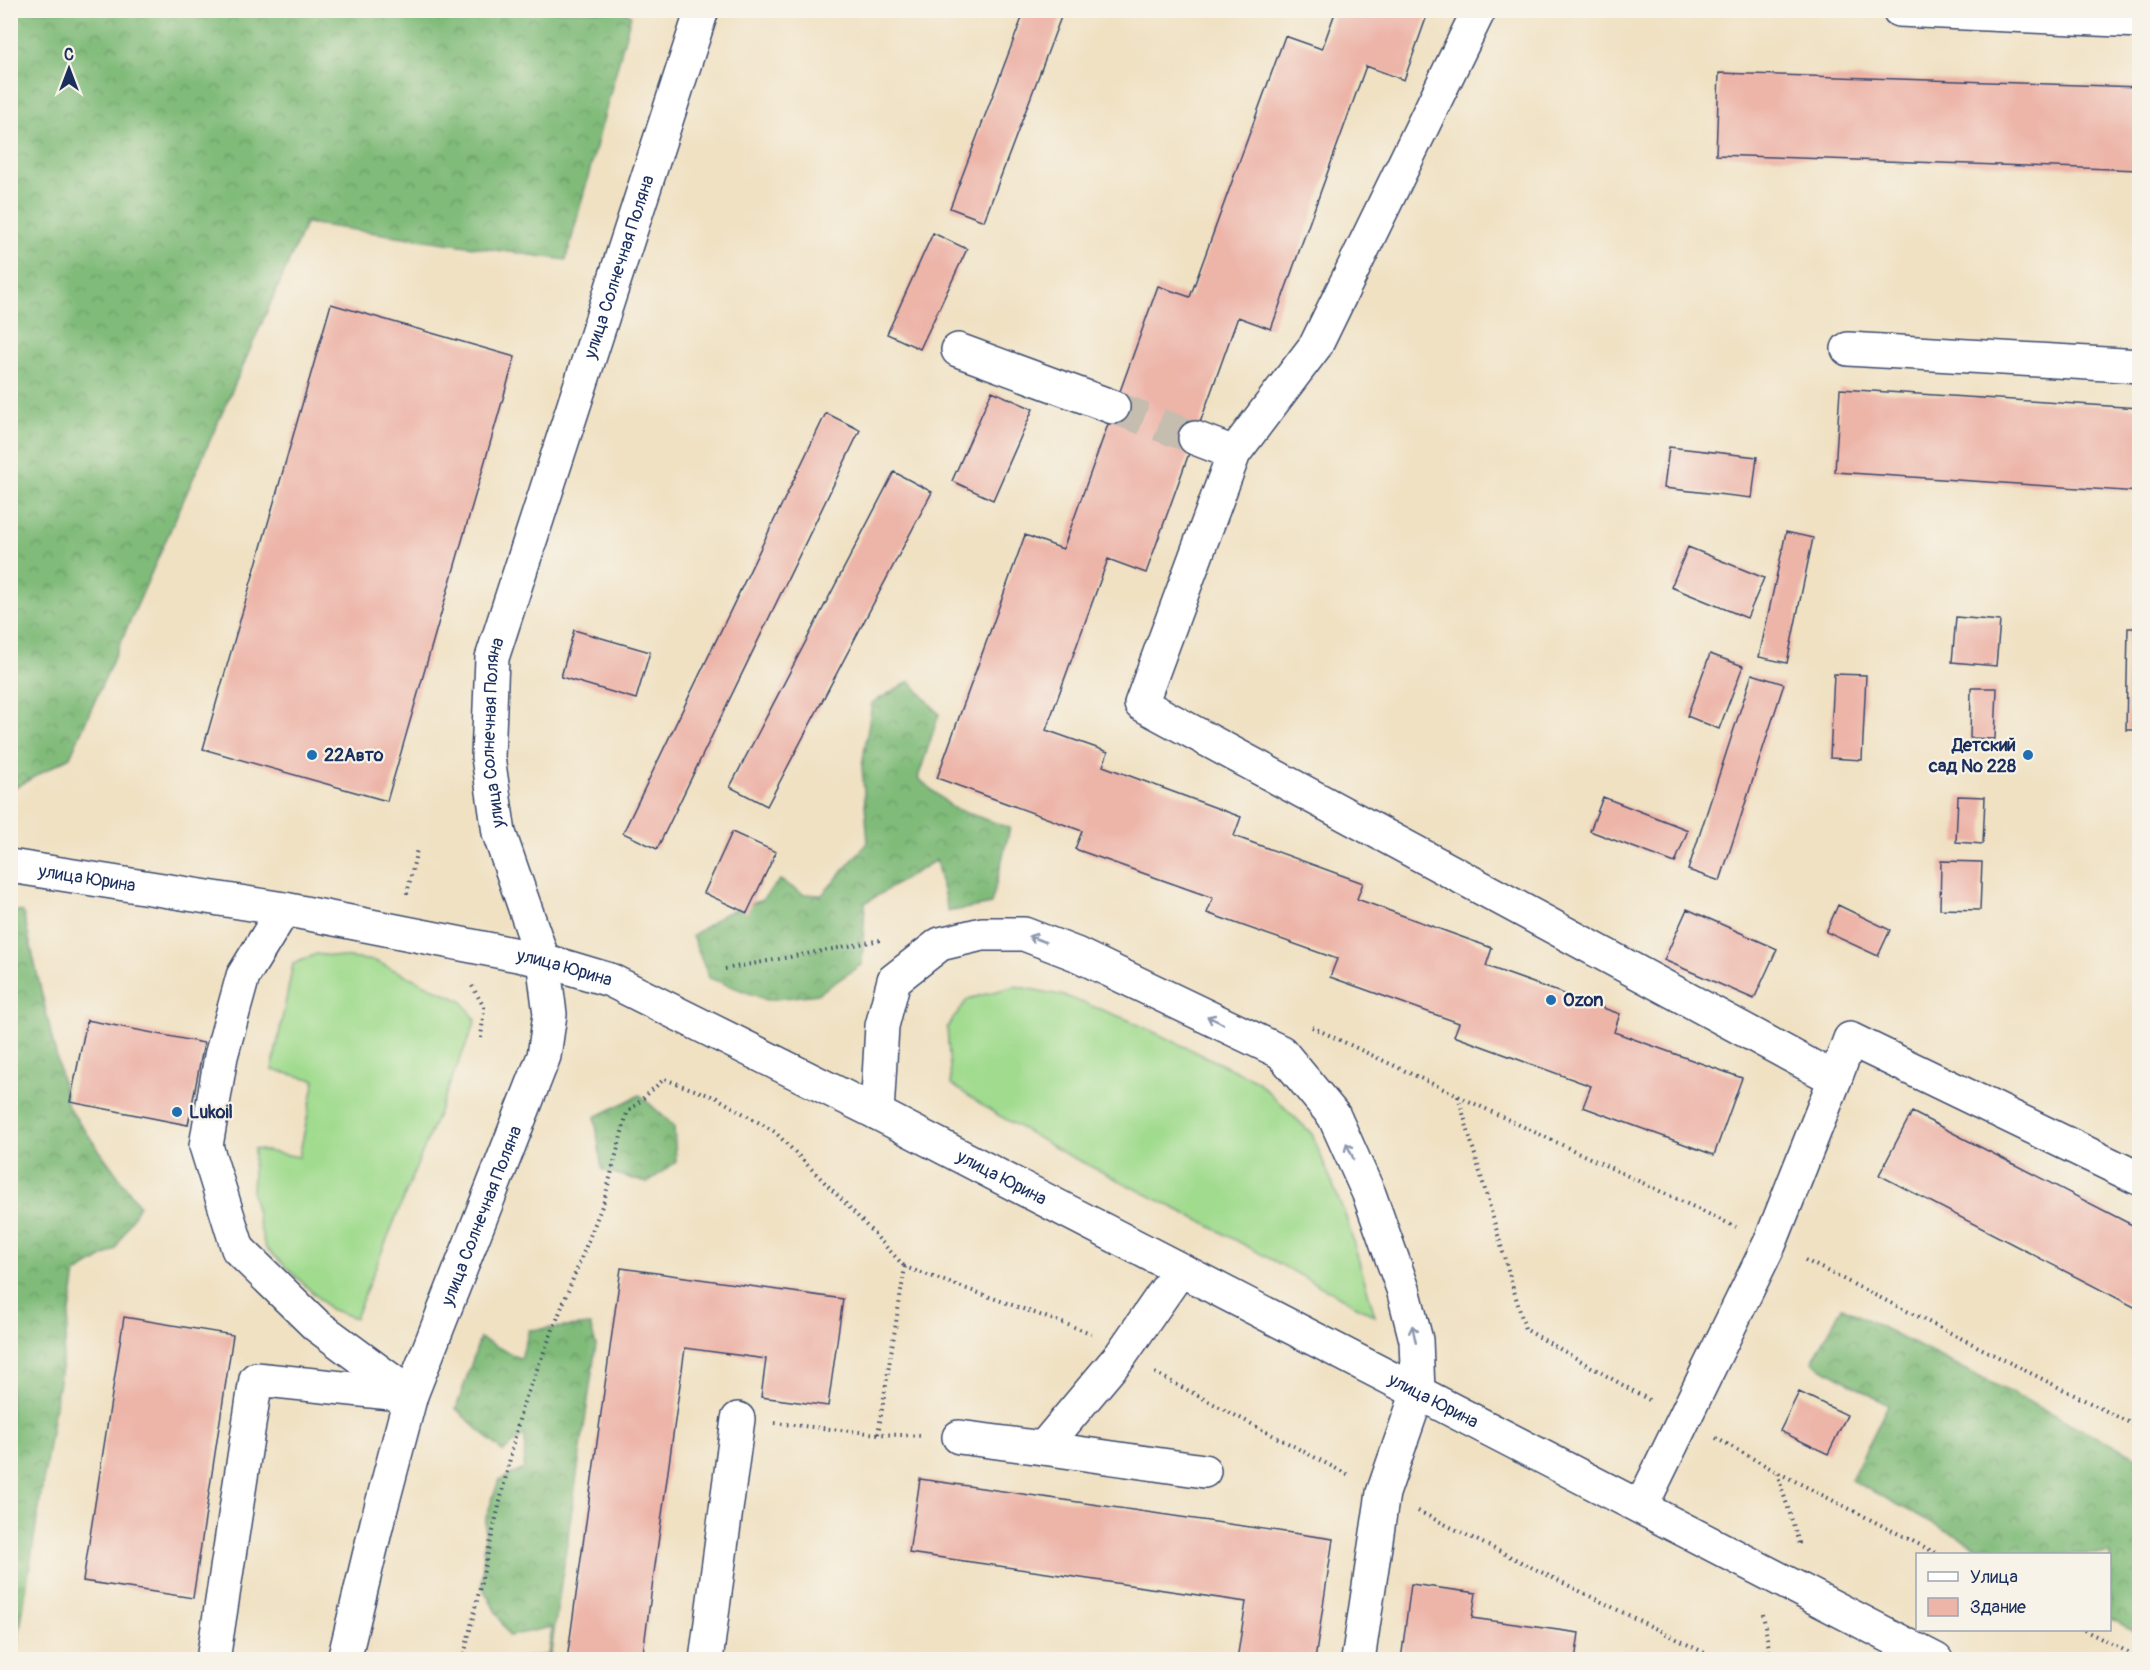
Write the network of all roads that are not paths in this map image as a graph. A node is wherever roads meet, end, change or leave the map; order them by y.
1 (702, 10) edge
2 (1479, 10) edge
3 (1899, 10) edge
4 (2139, 21) edge
5 (1848, 349) dead end
6 (958, 350) dead end
7 (2139, 366) edge
8 (1113, 408) tunnel mouth
9 (1195, 438) tunnel mouth
10 (1234, 453) junction
11 (10, 866) edge
12 (284, 909) junction
13 (543, 960) junction
14 (1835, 1079) junction
15 (877, 1113) junction
16 (2139, 1179) edge
17 (1180, 1270) junction
18 (1418, 1392) junction
19 (411, 1395) junction
20 (738, 1419) road end
21 (959, 1437) road end
22 (1043, 1448) junction
23 (1204, 1470) dead end
24 (1641, 1507) junction
25 (213, 1659) edge
26 (344, 1659) edge
27 (706, 1659) edge
28 (1358, 1659) edge
29 (1936, 1659) edge

1 - 13 street, улица Солнечная Поляна
2 - 10 street
3 - 4 street
5 - 7 street
6 - 8 street
9 - 10 street
10 - 14 street
11 - 12 street, улица Юрина
12 - 13 street, улица Юрина
12 - 19 street
13 - 15 street, улица Юрина
13 - 19 street, улица Солнечная Поляна
14 - 16 street
14 - 24 street
15 - 17 street, улица Юрина
18 -> 15 street
17 - 18 street, улица Юрина
17 - 22 street
18 - 24 street, улица Юрина
18 - 28 street
19 - 25 street
19 - 26 street, улица Солнечная Поляна
20 - 27 street
21 - 22 street
22 - 23 street
24 - 29 street, улица Юрина

